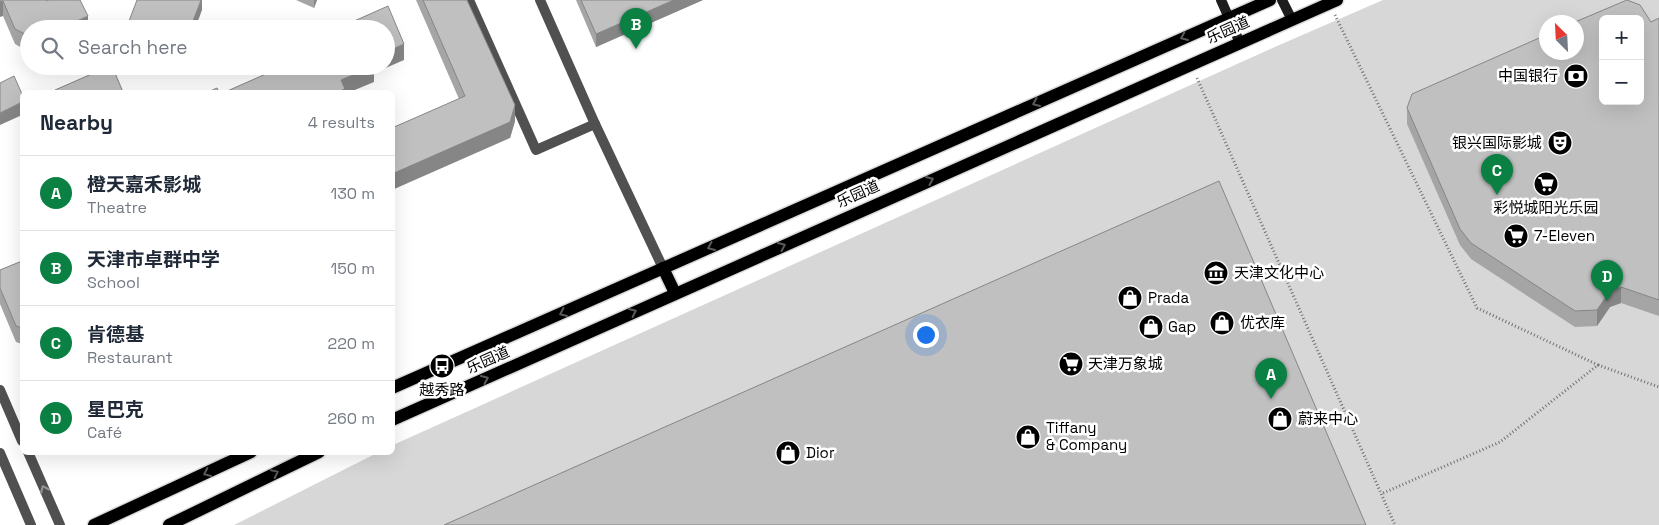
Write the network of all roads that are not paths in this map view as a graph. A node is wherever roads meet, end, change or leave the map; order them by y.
1 (469, 0) edge
2 (540, 0) edge
3 (1221, 0) edge
4 (1270, 0) edge
5 (1282, 0) edge
6 (1333, 2) edge
7 (1229, 17) junction
8 (1292, 20) junction
9 (1240, 43) junction
10 (594, 124) junction
11 (663, 268) junction
12 (674, 293) junction
13 (395, 387) edge
14 (0, 390) edge
15 (395, 419) edge
16 (20, 436) edge
17 (0, 453) edge
18 (29, 455) edge
19 (245, 455) edge
20 (313, 455) edge
21 (31, 525) edge
22 (60, 525) edge
23 (94, 525) edge
24 (169, 525) edge

1 - 10 street
2 - 10 street
3 - 7 main road
4 - 7 main road, 乐园道
5 - 8 main road
6 - 8 main road, 乐园道
7 - 9 main road
7 -> 11 main road, 乐园道
8 - 9 main road, 乐园道
12 -> 9 main road, 乐园道
10 - 11 street
11 - 12 main road
11 -> 13 main road, 乐园道
15 -> 12 main road, 乐园道
14 - 16 street
17 - 21 street
22 -> 18 street
19 -> 23 main road
24 -> 20 main road

